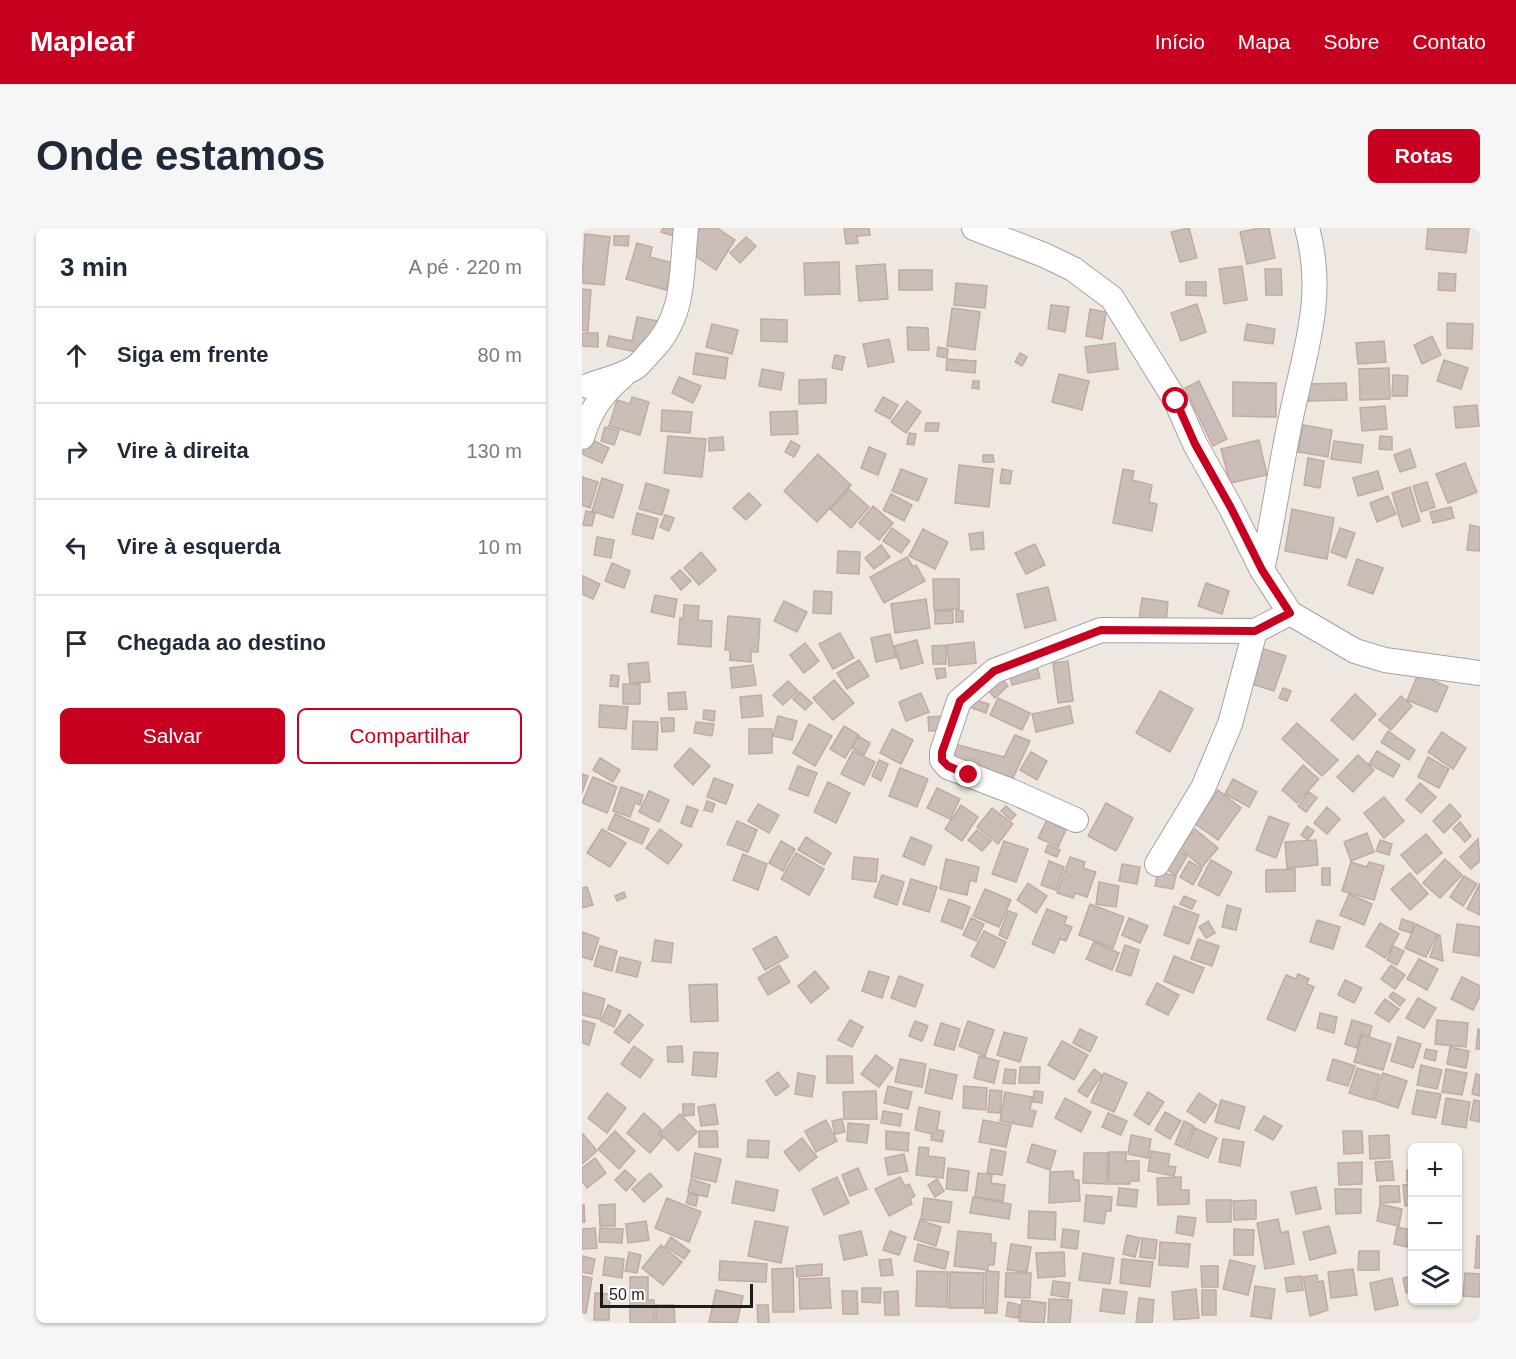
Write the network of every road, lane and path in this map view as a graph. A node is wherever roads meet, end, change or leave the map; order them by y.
1 (686, 228) edge
2 (974, 228) edge
3 (1307, 228) edge
4 (635, 367) junction
5 (588, 386) dead end
6 (582, 437) edge
7 (1262, 570) junction
8 (1290, 613) junction
9 (1255, 631) junction
10 (1480, 674) edge
11 (1076, 820) dead end
12 (1157, 864) dead end

1 - 4 street
2 - 7 street
3 - 7 street
4 - 5 street
4 - 6 street
7 - 8 street
8 - 9 street
8 - 10 street
9 - 11 street
9 - 12 street

